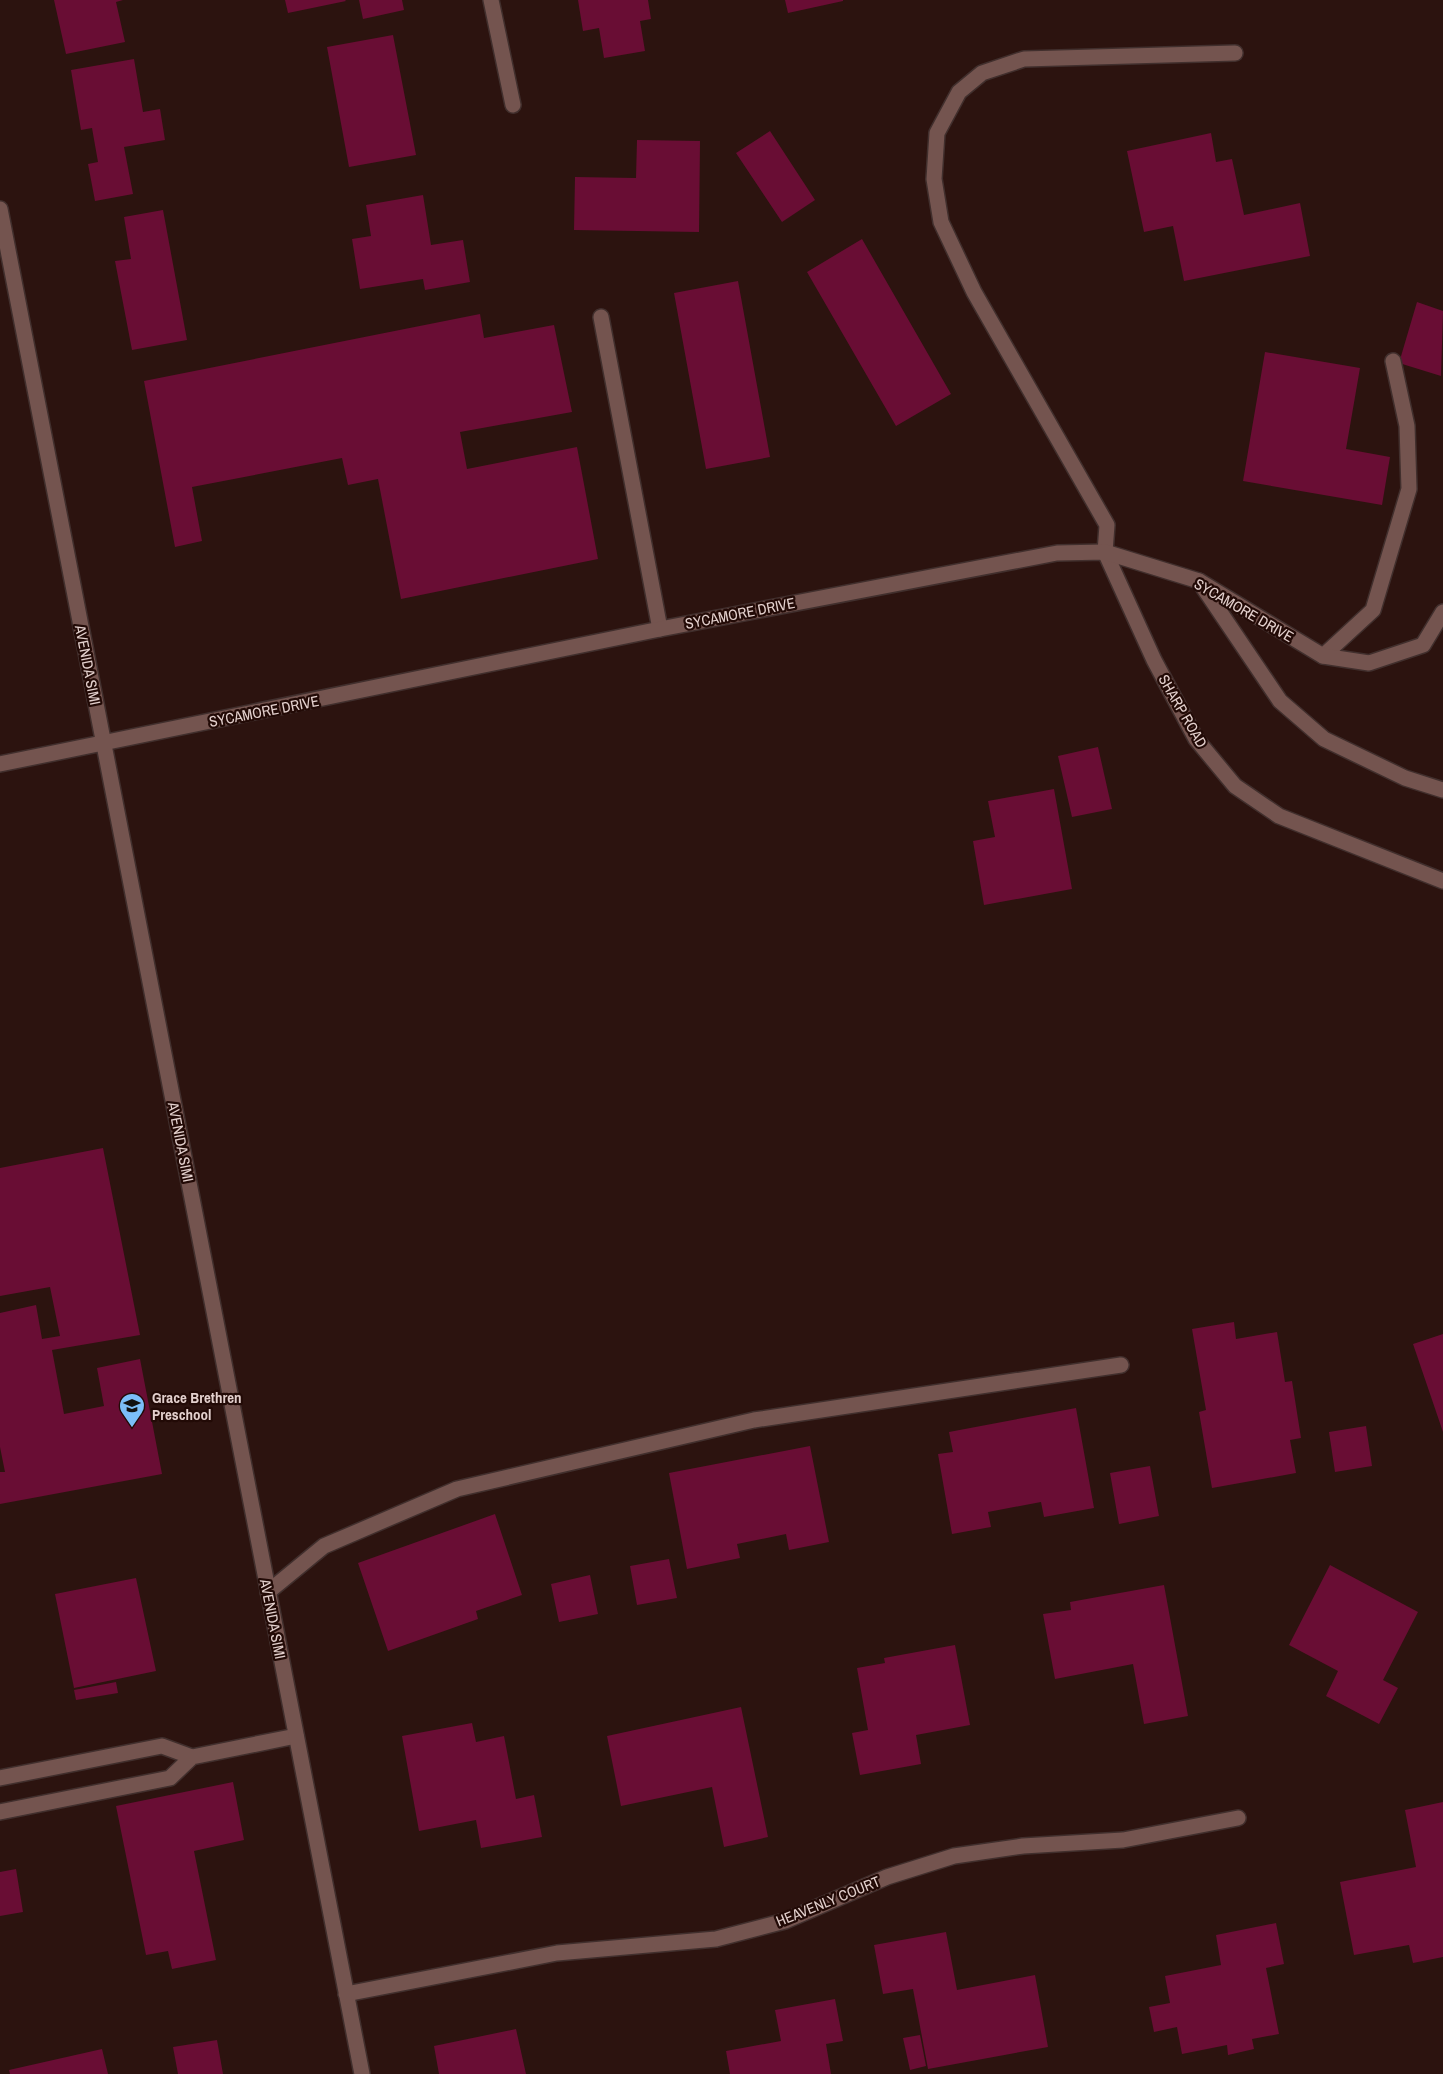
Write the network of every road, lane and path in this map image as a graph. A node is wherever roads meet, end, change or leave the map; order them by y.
1 (491, 0) edge
2 (1235, 53) dead end
3 (513, 105) dead end
4 (0, 209) edge
5 (601, 317) dead end
6 (1394, 361) dead end
7 (1105, 552) junction
8 (1199, 581) junction
9 (1443, 612) edge
10 (660, 629) junction
11 (1323, 656) junction
12 (103, 744) junction
13 (0, 764) edge
14 (1443, 790) edge
15 (1443, 881) edge
16 (1121, 1365) dead end
17 (268, 1592) junction
18 (296, 1736) junction
19 (192, 1757) junction
20 (0, 1778) edge
21 (0, 1812) edge
22 (1238, 1818) dead end
23 (346, 1994) junction
24 (362, 2074) edge

1 - 3 street
2 - 7 street
4 - 12 street, AVENIDA SIMI
5 - 10 street
6 - 11 street
7 - 8 street, SYCAMORE DRIVE
7 - 10 street, SYCAMORE DRIVE
7 - 15 street, SHARP ROAD
8 - 11 street, SYCAMORE DRIVE
8 - 14 street
9 - 11 street, SYCAMORE DRIVE
10 - 12 street, SYCAMORE DRIVE
12 - 13 street, SYCAMORE DRIVE
12 - 17 street, AVENIDA SIMI
16 - 17 street
17 - 18 street, AVENIDA SIMI
18 - 19 street
18 - 23 street, AVENIDA SIMI
19 - 20 street
19 - 21 street
22 - 23 street, HEAVENLY COURT
23 - 24 street, AVENIDA SIMI

